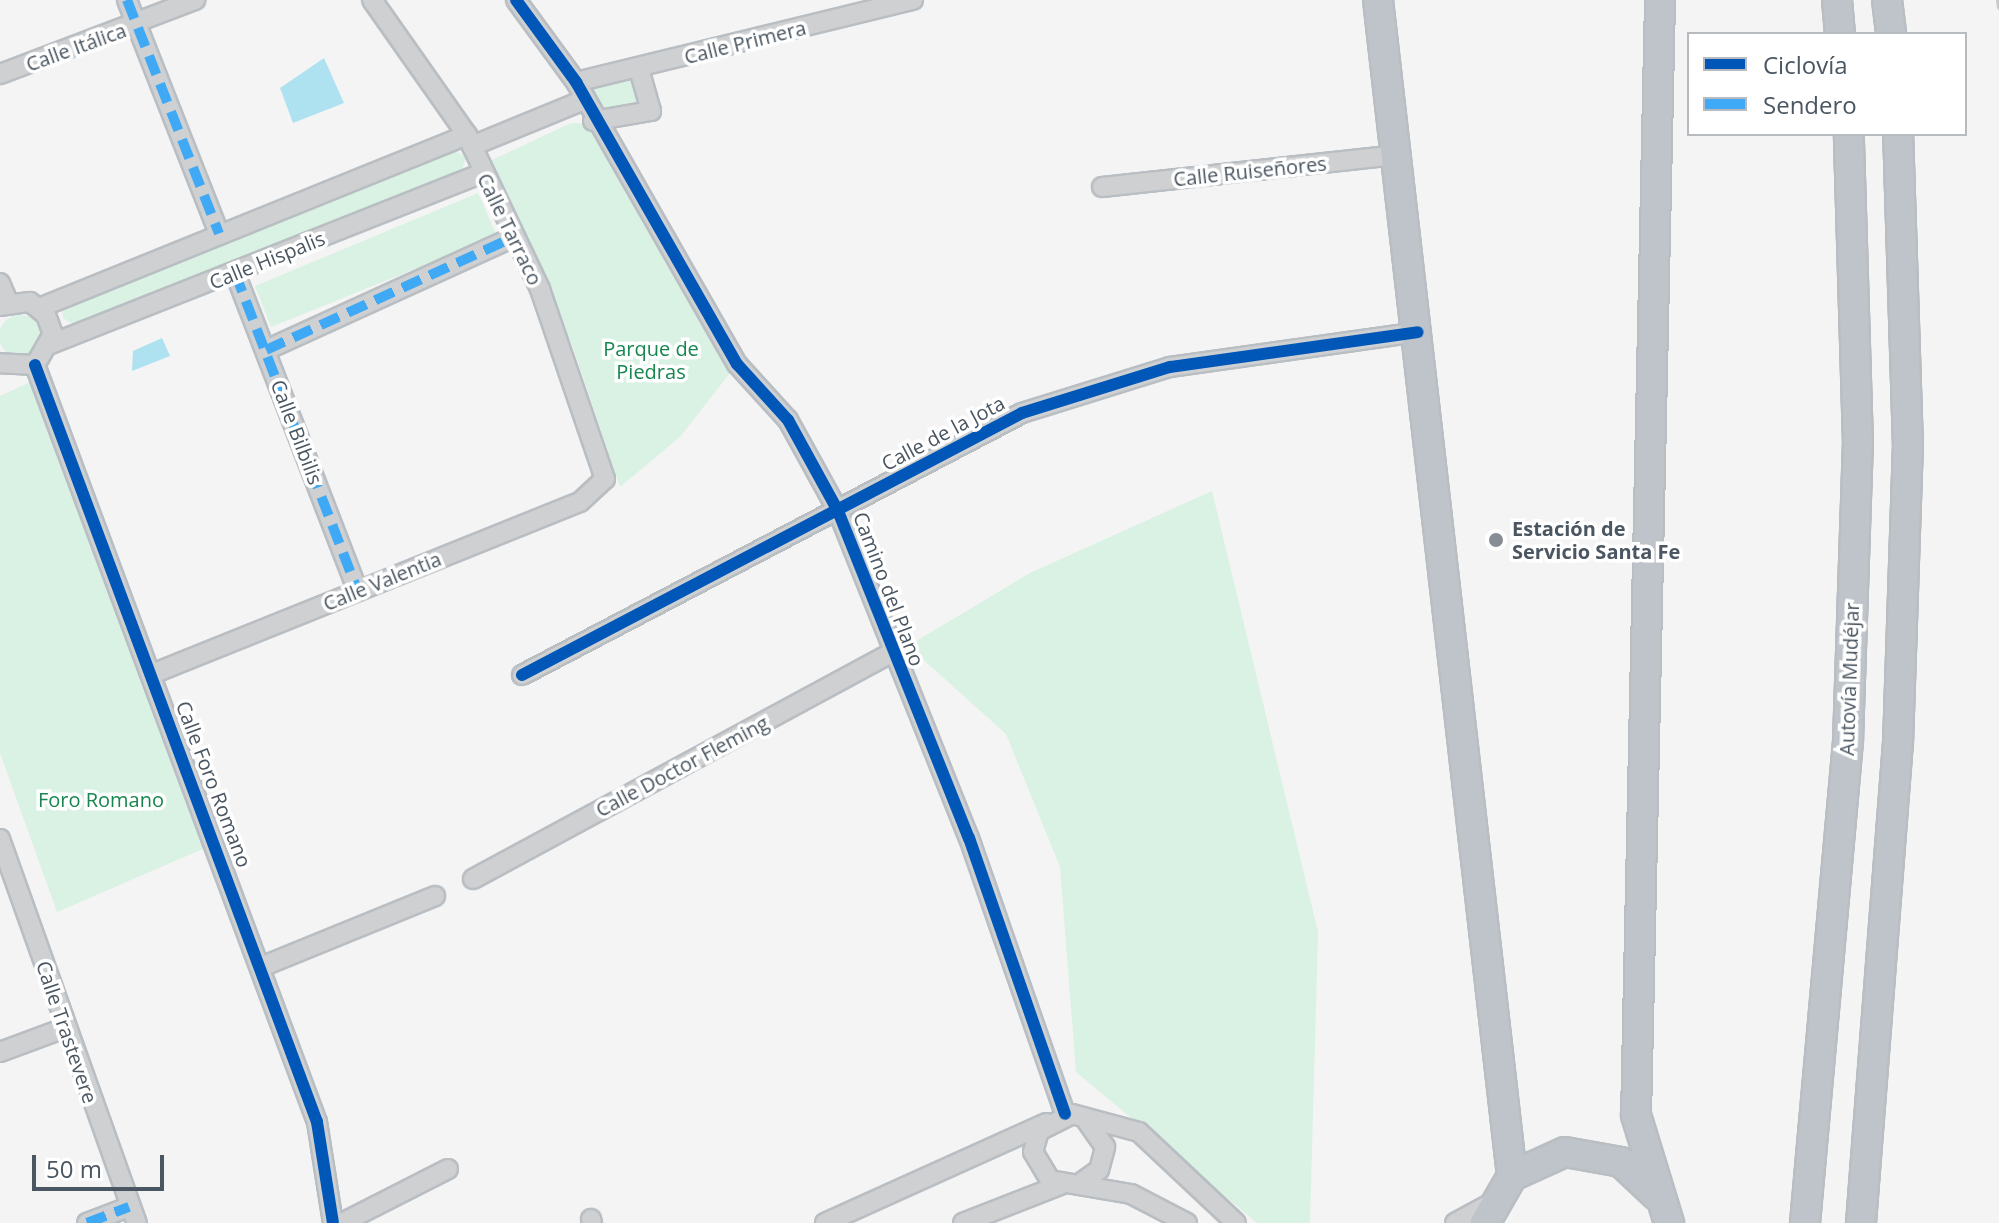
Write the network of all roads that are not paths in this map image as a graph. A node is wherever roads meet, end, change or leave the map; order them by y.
1 (127, 0) edge
2 (195, 0) edge
3 (372, 0) edge
4 (516, 0) edge
5 (913, 0) edge
6 (1378, 0) edge
7 (1660, 0) edge
8 (1837, 0) edge
9 (1887, 0) edge
10 (137, 24) junction
11 (1840, 32) edge
12 (1891, 32) edge
13 (639, 69) junction
14 (0, 74) edge
15 (576, 82) junction
16 (584, 100) junction
17 (593, 121) junction
18 (1849, 136) edge
19 (1898, 136) edge
20 (469, 140) junction
21 (1398, 155) junction
22 (482, 173) junction
23 (1102, 187) dead end
24 (219, 234) junction
25 (514, 237) junction
26 (235, 273) junction
27 (0, 283) edge
28 (4, 304) edge
29 (39, 308) junction
30 (1418, 332) junction
31 (51, 344) junction
32 (266, 350) junction
33 (0, 363) edge
34 (35, 365) junction
35 (605, 479) joint
36 (838, 511) junction
37 (358, 591) junction
38 (891, 653) junction
39 (152, 674) junction
40 (522, 675) dead end
41 (0, 839) edge
42 (473, 879) dead end
43 (435, 896) dead end
44 (261, 967) junction
45 (65, 1028) junction
46 (0, 1052) edge
47 (1065, 1114) junction
48 (1085, 1118) junction
49 (1046, 1123) junction
50 (448, 1169) dead end
51 (1512, 1176) junction
52 (1079, 1184) junction
53 (1060, 1185) junction
54 (1488, 1213) edge
55 (1665, 1213) edge
56 (133, 1215) edge
57 (87, 1223) edge
58 (333, 1223) edge
59 (342, 1223) edge
60 (825, 1223) edge
61 (963, 1223) edge
62 (1187, 1223) edge
63 (1236, 1223) edge
64 (1455, 1223) edge
65 (1805, 1223) edge
66 (1861, 1223) edge

1 - 10 street
2 - 10 street, Calle Itálica
3 - 20 street, Calle Tarraco
4 - 15 street, Camino del Plano
5 - 13 street, Calle Primera
6 - 21 highway
7 - 55 highway
8 - 11 highway
9 - 12 highway
10 - 14 street, Calle Itálica
10 - 24 street
13 - 15 street, Calle Primera
13 - 17 street
15 - 16 street, Camino del Plano
16 - 17 street, Camino del Plano
16 - 20 street
17 - 36 street, Camino del Plano
18 - 65 highway, Autovía Mudéjar
19 - 66 highway
20 - 22 street, Calle Tarraco
20 - 24 street
21 - 23 street, Calle Ruiseñores
21 - 30 highway
22 - 25 street, Calle Tarraco
22 - 26 street, Calle Hispalis
24 - 29 street
25 - 32 street
25 - 35 street, Calle Tarraco
26 - 31 street, Calle Hispalis
26 - 32 street, Calle Bilbilis
27 - 28 street
28 - 29 street
29 - 31 street
30 - 36 street, Calle de la Jota
30 - 51 highway
31 - 34 street
32 - 37 street, Calle Bilbilis
33 - 34 street
34 - 39 street, Calle Foro Romano
35 - 37 street, Calle Valentia
36 - 38 street, Camino del Plano
36 - 40 street, Calle de la Jota
37 - 39 street, Calle Valentia
38 - 42 street, Calle Doctor Fleming
38 - 47 street, Camino del Plano
39 - 44 street, Calle Foro Romano
41 - 45 street, Calle Trastevere
43 - 44 street
44 - 58 street, Calle Foro Romano
45 - 46 street
45 - 56 street, Calle Trastevere
47 - 48 street
47 - 49 street
48 - 52 street
48 - 63 street
49 - 53 street
49 - 60 street
50 - 59 street
51 - 54 highway
51 - 55 highway
52 - 53 street
52 - 62 street
53 - 61 street
54 - 64 street
56 - 57 street

